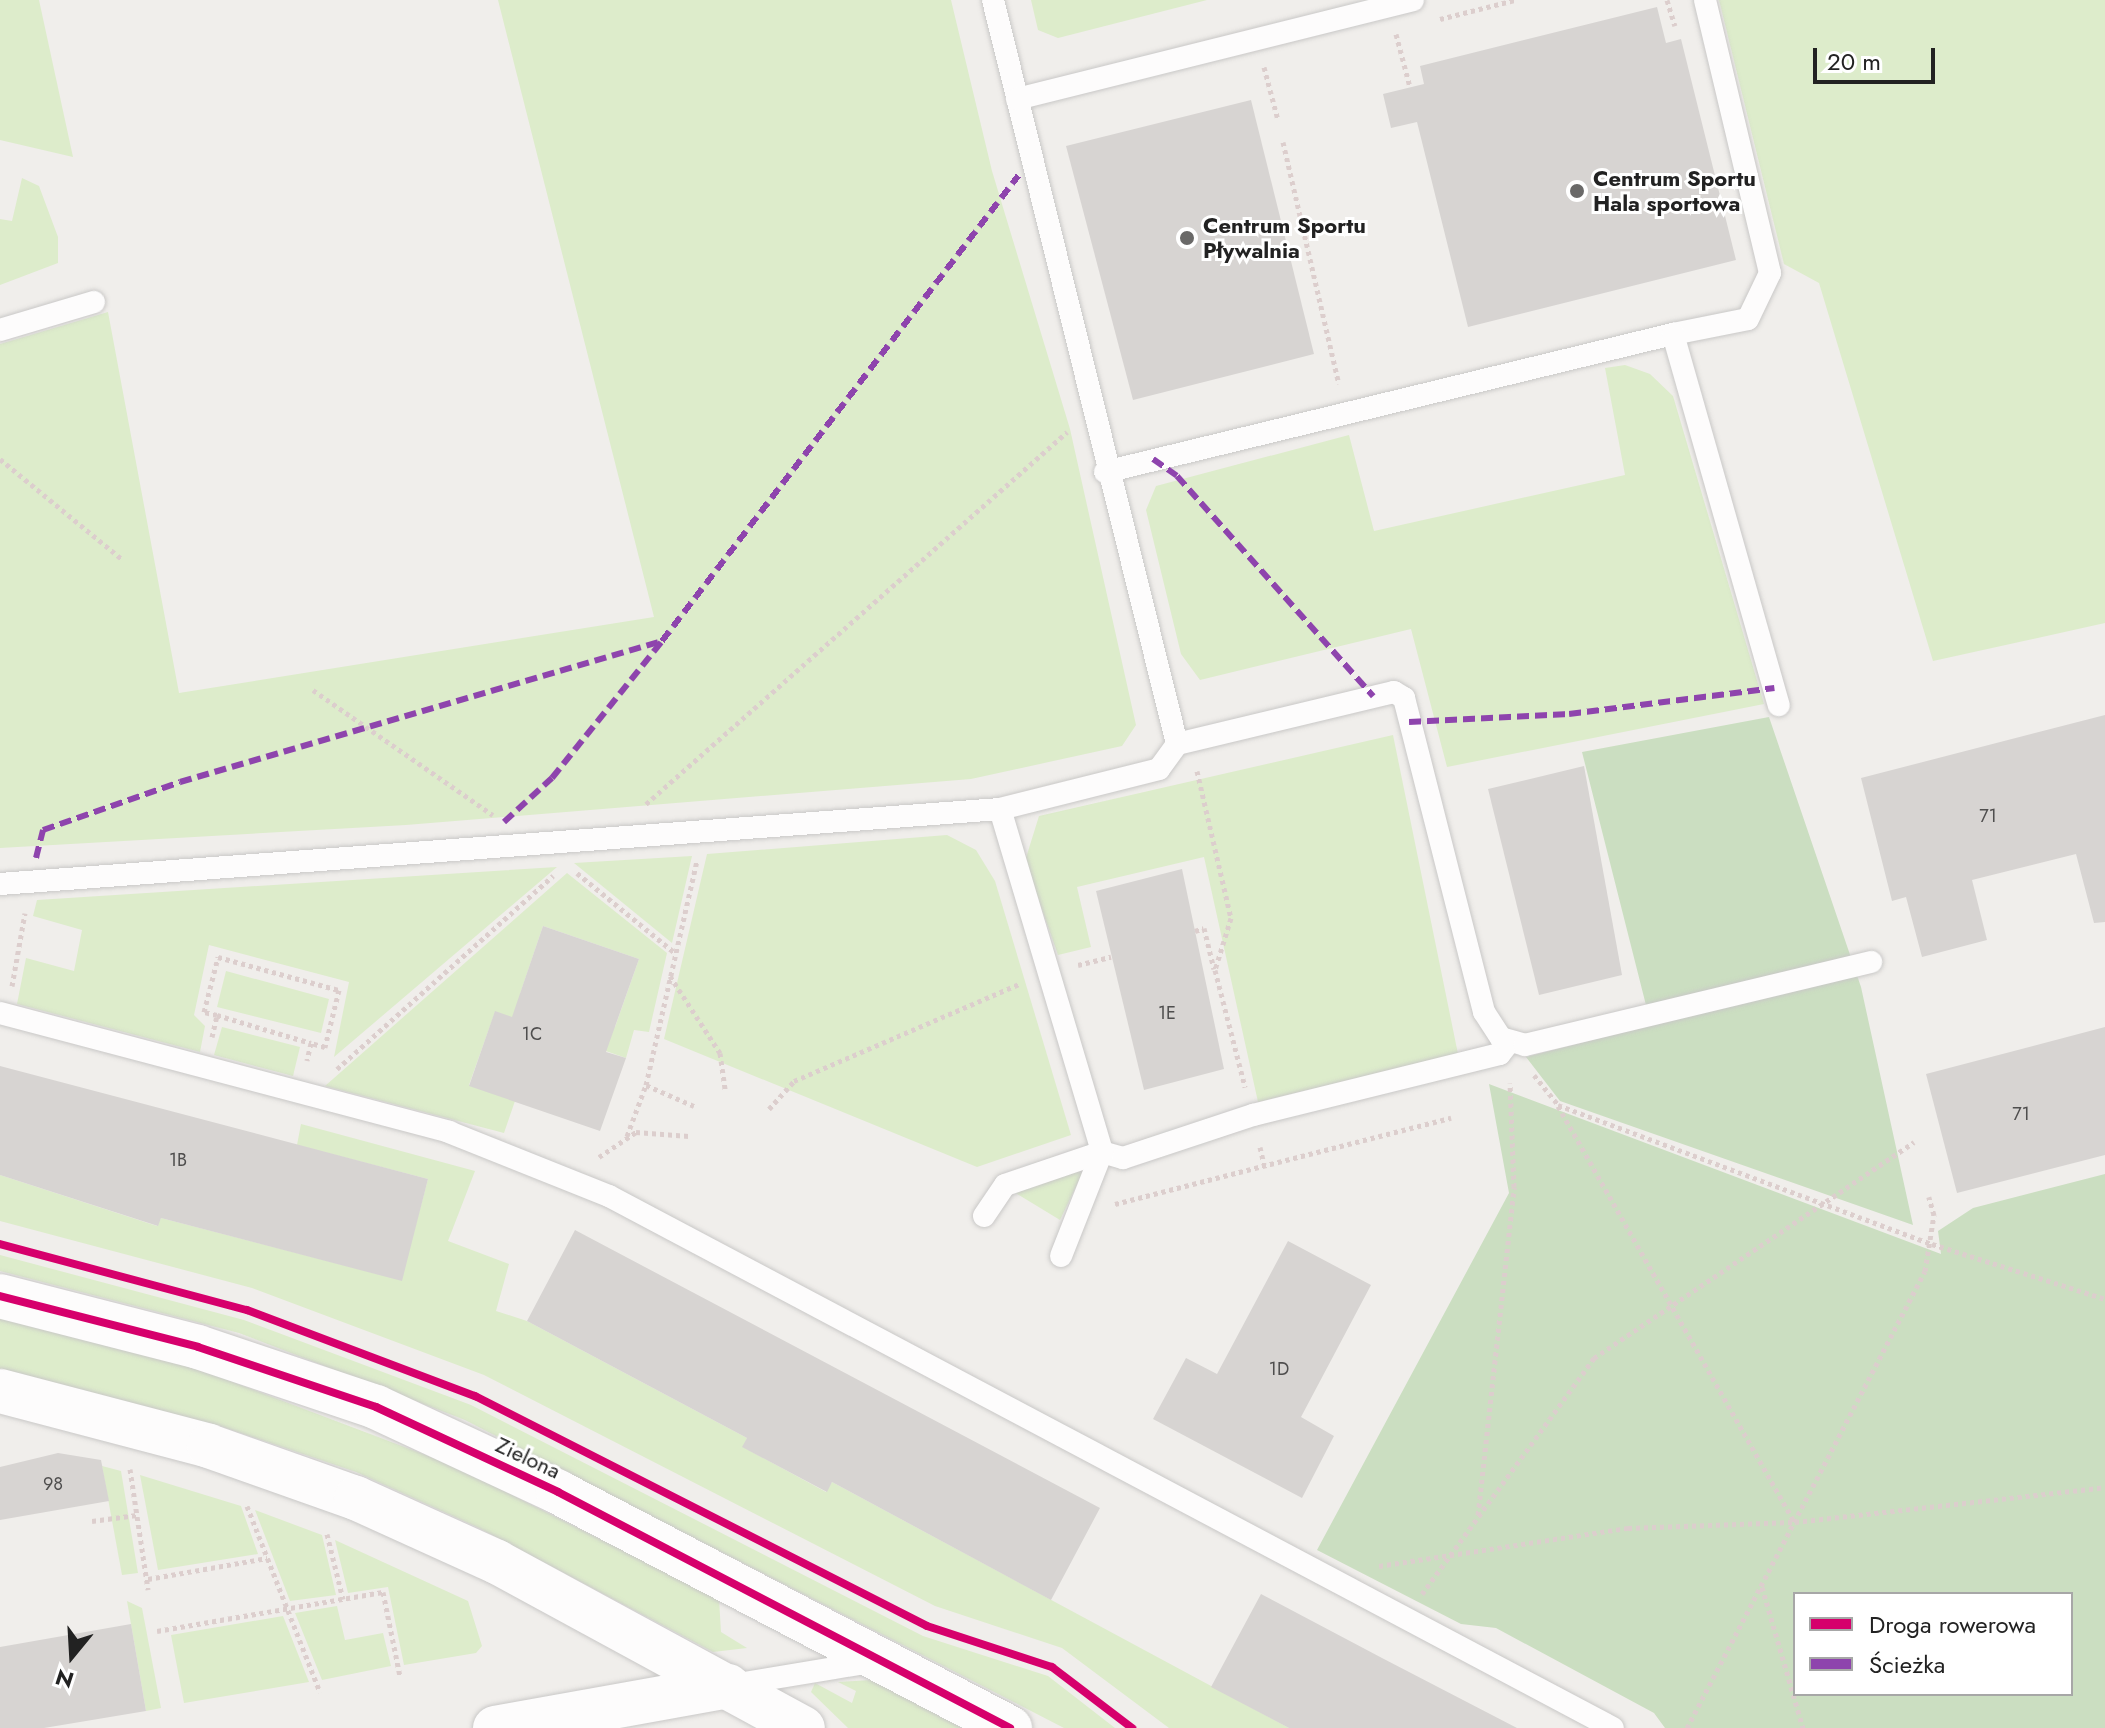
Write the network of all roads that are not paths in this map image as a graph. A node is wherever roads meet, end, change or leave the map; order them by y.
1 (993, 0) edge
2 (1413, 0) edge
3 (1705, 0) edge
4 (1017, 99) junction
5 (94, 302) dead end
6 (0, 330) edge
7 (1673, 334) junction
8 (1105, 472) junction
9 (1779, 705) dead end
10 (1177, 744) junction
11 (1000, 809) junction
12 (0, 884) edge
13 (1871, 962) dead end
14 (4, 1014) edge
15 (1509, 1042) junction
16 (1102, 1152) junction
17 (984, 1216) dead end
18 (1061, 1256) dead end
19 (0, 1296) edge
20 (0, 1391) edge
21 (885, 1662) junction
22 (728, 1686) junction
23 (495, 1728) edge
24 (803, 1728) edge
25 (1010, 1728) edge
26 (1613, 1728) edge

1 - 4 lane
2 - 4 lane
3 - 7 lane
4 - 8 lane
5 - 6 lane
7 - 8 lane
7 - 9 lane
8 - 10 lane
10 - 11 lane
10 - 15 lane
11 - 12 lane
11 - 16 lane
13 - 15 lane
14 - 26 lane
15 - 16 lane
16 - 17 lane
16 - 18 lane
19 - 21 street, Zielona
20 - 22 street
21 - 22 lane
21 - 25 street, Zielona
22 - 23 street
22 - 24 street

